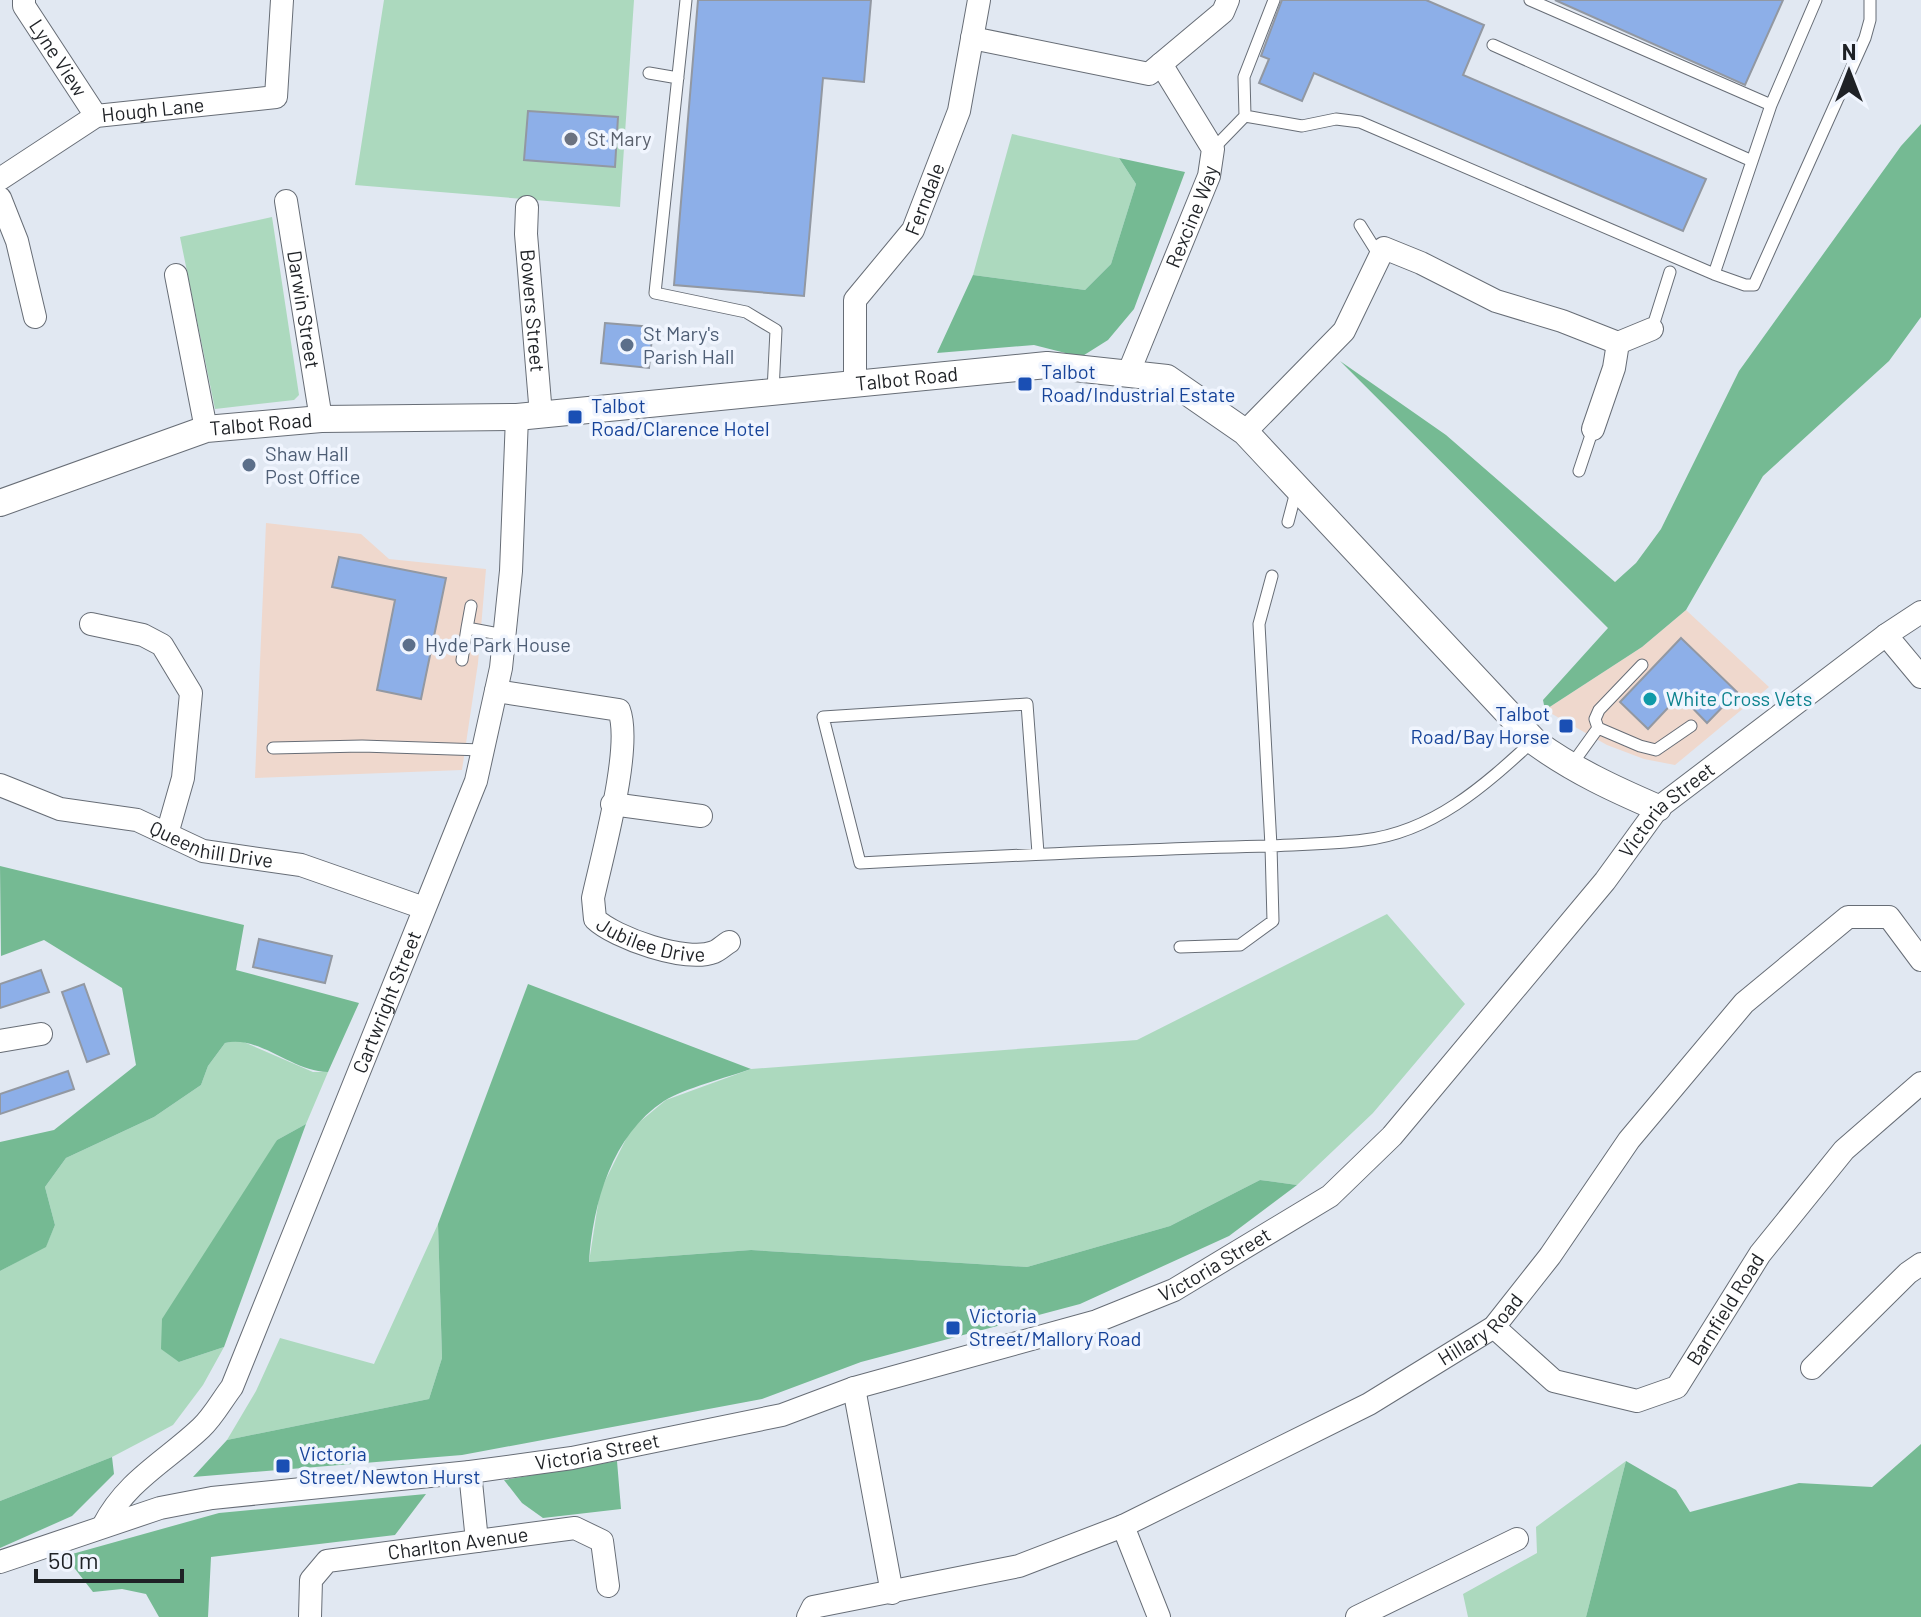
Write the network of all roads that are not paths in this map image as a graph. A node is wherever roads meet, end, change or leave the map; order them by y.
1 (24, 0) edge
2 (282, 0) edge
3 (686, 0) edge
4 (979, 0) edge
5 (1228, 0) edge
6 (1274, 0) edge
7 (1530, 0) edge
8 (1816, 0) edge
9 (1870, 0) edge
10 (972, 38) junction
11 (1493, 45) dead end
12 (1161, 64) junction
13 (649, 73) dead end
14 (678, 78) junction
15 (1771, 105) junction
16 (96, 116) junction
17 (1245, 116) junction
18 (1213, 149) junction
19 (1752, 161) junction
20 (0, 179) edge
21 (0, 198) edge
22 (286, 201) dead end
23 (527, 207) dead end
24 (1360, 225) dead end
25 (1384, 248) junction
26 (1670, 272) dead end
27 (1714, 274) junction
28 (176, 275) dead end
29 (35, 317) dead end
30 (1652, 329) joint
31 (1618, 343) junction
32 (1128, 374) junction
33 (855, 384) junction
34 (773, 392) junction
35 (529, 416) junction
36 (321, 419) junction
37 (206, 429) junction
38 (1593, 429) joint
39 (1245, 432) junction
40 (1579, 471) dead end
41 (1297, 488) junction
42 (0, 503) edge
43 (1288, 522) dead end
44 (1272, 576) dead end
45 (471, 606) dead end
46 (1921, 612) edge
47 (91, 624) dead end
48 (467, 628) junction
49 (504, 635) junction
50 (1886, 635) junction
51 (462, 660) dead end
52 (1642, 665) dead end
53 (1921, 677) edge
54 (496, 691) junction
55 (1691, 726) dead end
56 (1598, 728) junction
57 (1533, 741) junction
58 (273, 748) dead end
59 (482, 750) junction
60 (1570, 767) junction
61 (0, 785) edge
62 (612, 804) junction
63 (1658, 808) junction
64 (701, 816) dead end
65 (167, 834) junction
66 (1271, 846) junction
67 (1038, 853) junction
68 (424, 908) junction
69 (729, 942) dead end
70 (1180, 947) dead end
71 (1921, 960) edge
72 (41, 1034) dead end
73 (0, 1041) edge
74 (1921, 1083) edge
75 (1921, 1264) edge
76 (1494, 1327) junction
77 (1812, 1368) dead end
78 (854, 1388) junction
79 (470, 1472) junction
80 (103, 1526) junction
81 (1123, 1526) junction
82 (1517, 1539) dead end
83 (477, 1541) junction
84 (0, 1562) edge
85 (608, 1586) dead end
86 (892, 1593) junction
87 (310, 1617) edge
88 (808, 1617) edge
89 (1159, 1617) edge
90 (1357, 1617) edge

1 - 16 street, Lyne View
2 - 16 street, Hough Lane
3 - 14 lane
4 - 10 street, Ferndale
5 - 12 street
6 - 17 lane
7 - 15 lane
8 - 15 lane
9 - 27 lane
10 - 12 street
10 - 33 street, Ferndale
11 - 19 lane
12 - 18 street, Rexcine Way
13 - 14 lane
14 - 34 lane
15 - 19 lane
16 - 20 street, Hough Lane
17 - 18 lane
17 - 27 lane
18 - 32 street, Rexcine Way
19 - 27 lane
21 - 29 street
22 - 36 street, Darwin Street
23 - 35 street, Bowers Street
24 - 25 lane
25 - 31 street
25 - 39 street
26 - 30 lane
28 - 37 street
30 - 31 street
31 - 38 street
32 - 33 street, Talbot Road
32 - 39 street, Talbot Road
33 - 34 street, Talbot Road
34 - 35 street, Talbot Road
35 - 36 street, Talbot Road
35 - 49 street, Cartwright Street
36 - 37 street, Talbot Road
37 - 42 street, Talbot Road
38 - 40 lane
39 - 41 street, Talbot Road
41 - 43 lane
41 - 57 street, Talbot Road
44 - 66 lane
45 - 48 lane
46 - 50 street, Victoria Street
47 - 65 street
48 - 49 lane
48 - 51 lane
49 - 54 street, Cartwright Street
50 - 53 street
50 - 63 street, Victoria Street
52 - 56 lane
54 - 59 street, Cartwright Street
54 - 62 street, Jubilee Drive
55 - 56 lane
56 - 60 lane
57 - 60 street, Talbot Road
57 - 66 lane
58 - 59 lane
59 - 68 street, Cartwright Street
60 - 63 street, Talbot Road
61 - 65 street, Queenhill Drive
62 - 64 street
62 - 69 street, Jubilee Drive
63 - 78 street, Victoria Street
65 - 68 street, Queenhill Drive
66 - 67 lane
66 - 70 lane
67 - 67 lane
68 - 80 street, Cartwright Street
71 - 76 street, Hillary Road
72 - 73 street
74 - 76 street, Barnfield Road
75 - 77 street
76 - 81 street, Hillary Road
78 - 79 street, Victoria Street
78 - 86 street
79 - 80 street, Victoria Street
79 - 83 street
80 - 84 street, Victoria Street
81 - 86 street, Hillary Road
81 - 89 street
82 - 90 street
83 - 85 street, Charlton Avenue
83 - 87 street, Charlton Avenue
86 - 88 street, Hillary Road

